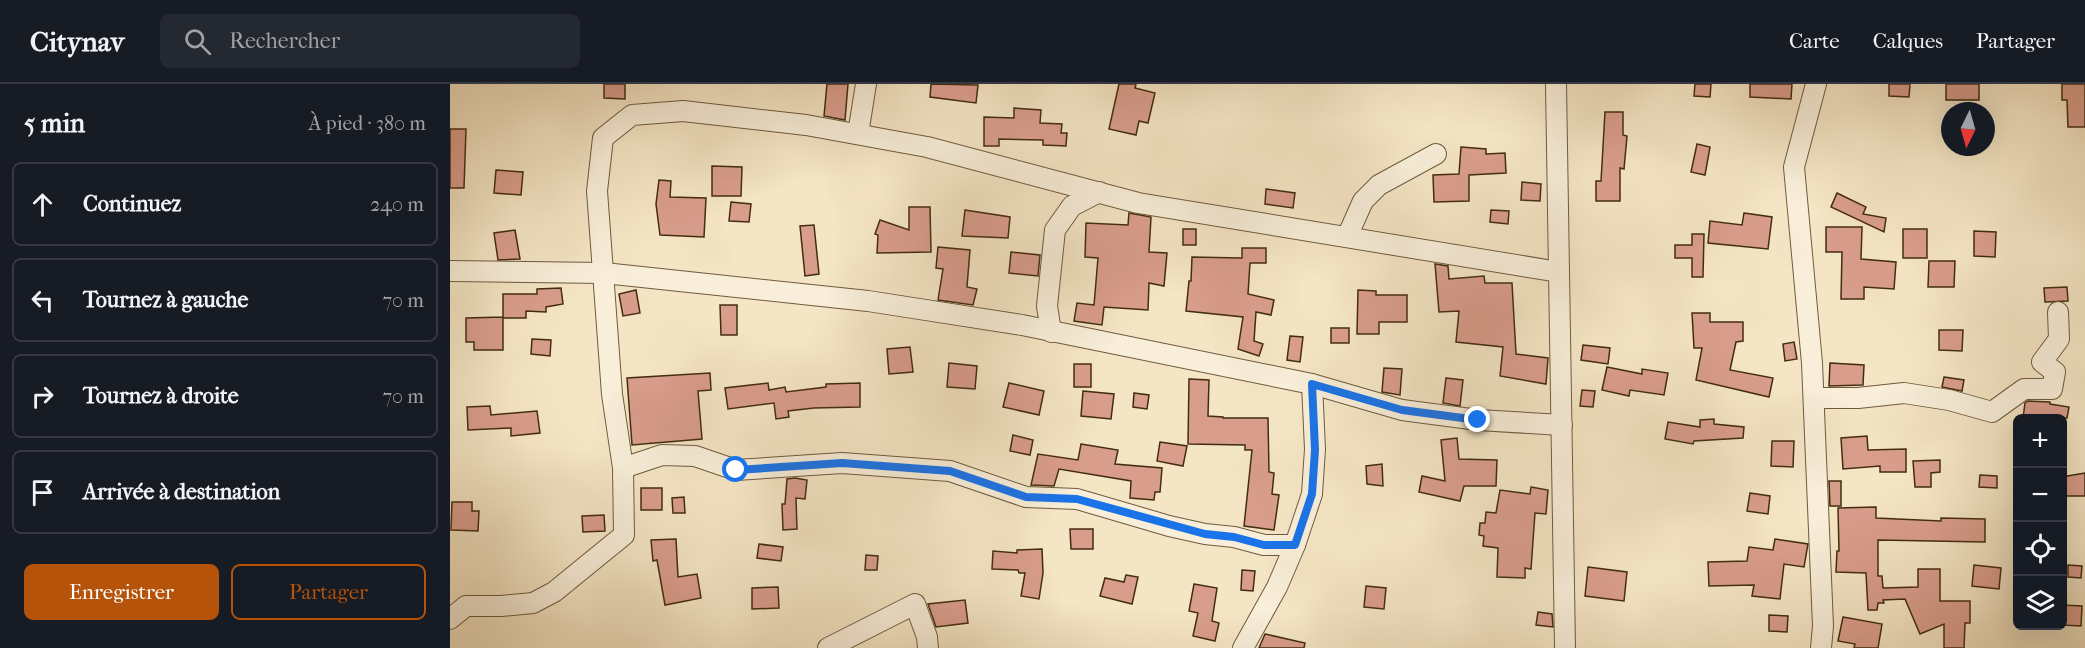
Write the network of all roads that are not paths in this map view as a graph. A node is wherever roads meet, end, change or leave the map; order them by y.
1 (866, 84) edge
2 (1556, 84) edge
3 (1816, 84) edge
4 (858, 134) junction
5 (1436, 154) dead end
6 (1099, 192) junction
7 (1347, 237) junction
8 (450, 271) edge
9 (1559, 272) junction
10 (604, 273) junction
11 (2058, 312) dead end
12 (1051, 332) junction
13 (1312, 384) junction
14 (1814, 398) junction
15 (1562, 425) junction
16 (623, 468) junction
17 (1295, 545) junction
18 (450, 619) edge
19 (828, 648) edge
20 (928, 648) edge
21 (1243, 648) edge
22 (1565, 648) edge
23 (1821, 648) edge

1 - 4 street
2 - 9 street
3 - 14 street
4 - 6 street
4 - 10 street
5 - 7 street
6 - 7 street
6 - 12 street
7 - 9 street
8 - 10 street
9 - 15 street
10 - 12 street
10 - 16 street
11 - 14 street
12 - 13 street
13 - 15 street
13 - 17 street
14 - 23 street
15 - 22 street
16 - 17 street
16 - 18 street
17 - 21 street
19 - 20 street

